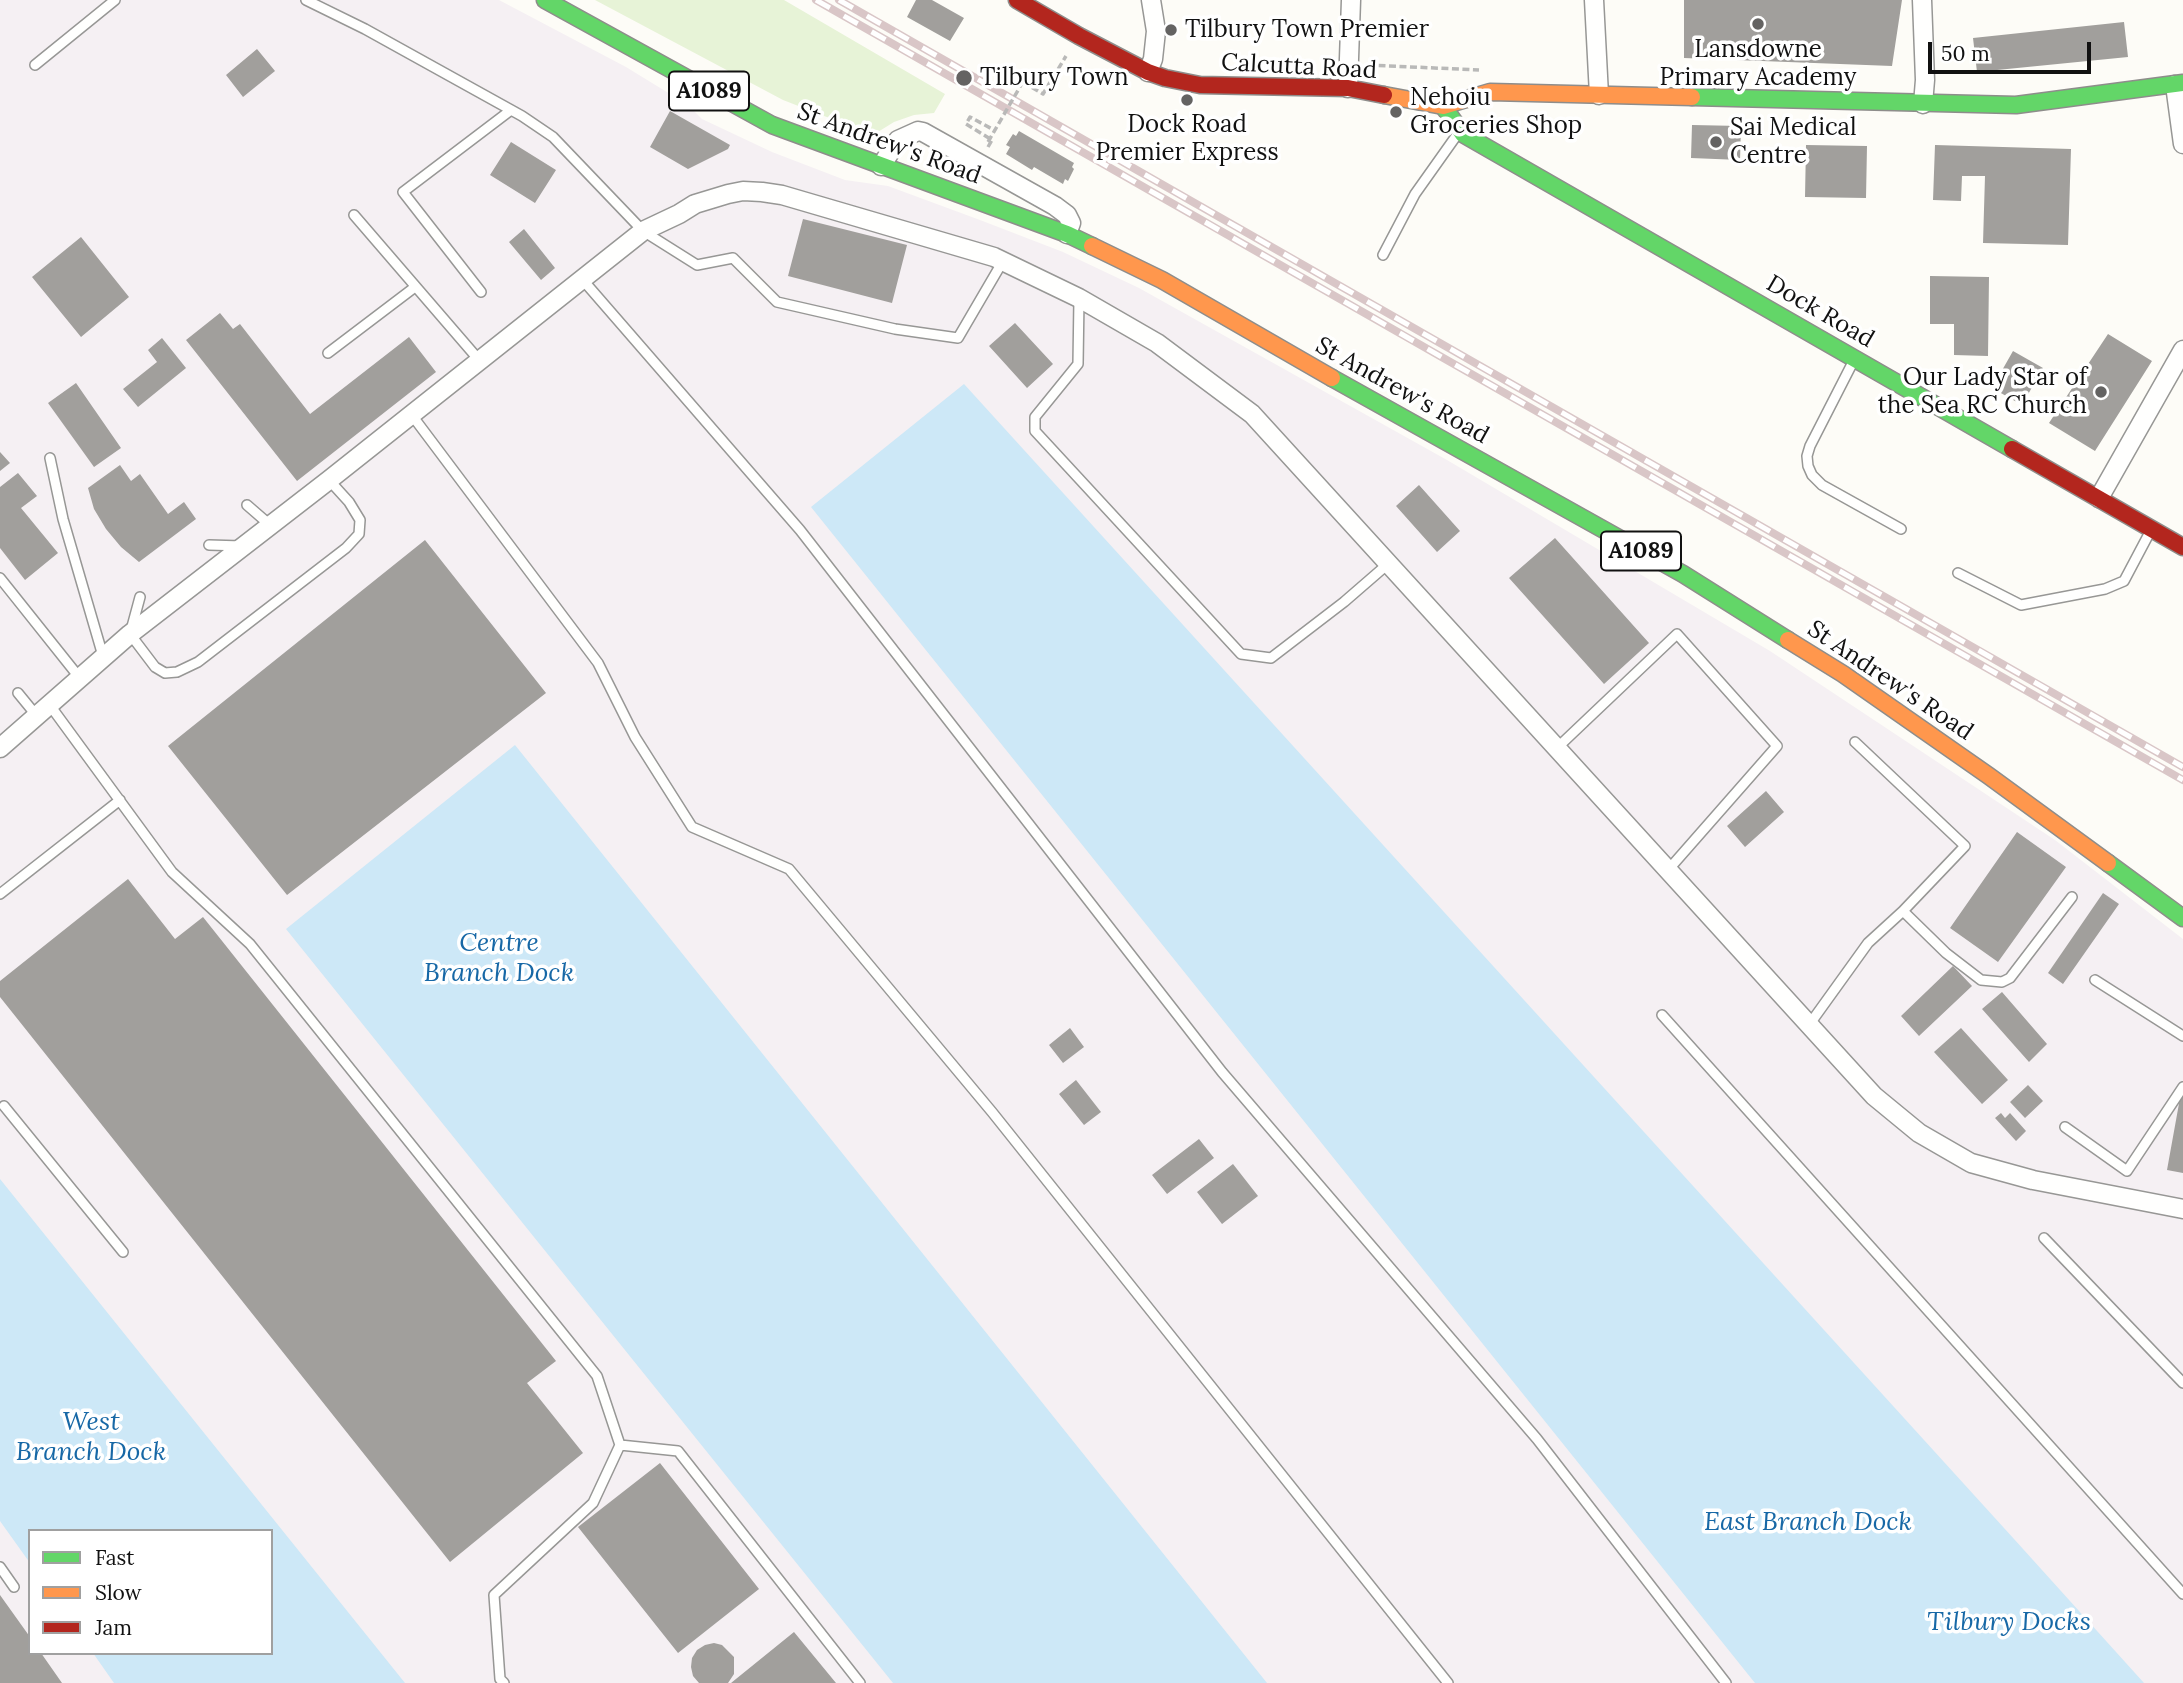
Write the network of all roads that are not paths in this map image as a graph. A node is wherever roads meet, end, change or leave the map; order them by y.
1 (115, 0) edge
2 (306, 0) edge
3 (545, 0) edge
4 (1017, 0) edge
5 (1151, 0) edge
6 (1351, 0) edge
7 (1594, 0) edge
8 (1922, 0) edge
9 (35, 65) dead end
10 (1148, 72) junction
11 (2179, 84) edge
12 (1348, 88) junction
13 (1599, 95) junction
14 (1923, 104) junction
15 (1443, 106) junction
16 (511, 110) junction
17 (1460, 131) junction
18 (2183, 144) edge
19 (881, 166) junction
20 (354, 215) dead end
21 (643, 231) junction
22 (1067, 234) junction
23 (1383, 255) dead end
24 (1003, 261) junction
25 (582, 279) junction
26 (415, 287) junction
27 (481, 292) dead end
28 (1079, 298) junction
29 (2183, 350) edge
30 (328, 353) dead end
31 (1855, 358) junction
32 (479, 360) junction
33 (411, 414) junction
34 (50, 458) dead end
35 (329, 481) junction
36 (2099, 498) junction
37 (247, 505) dead end
38 (270, 525) junction
39 (2151, 528) junction
40 (1901, 529) dead end
41 (209, 545) dead end
42 (243, 546) junction
43 (2183, 547) edge
44 (1389, 563) junction
45 (1958, 573) dead end
46 (0, 578) edge
47 (140, 597) dead end
48 (130, 634) junction
49 (103, 656) junction
50 (79, 677) junction
51 (18, 693) dead end
52 (43, 710) junction
53 (1855, 742) dead end
54 (1558, 747) junction
55 (0, 748) edge
56 (120, 800) junction
57 (1669, 869) junction
58 (0, 894) edge
59 (2072, 897) dead end
60 (1903, 911) junction
61 (2183, 918) edge
62 (2095, 980) dead end
63 (1662, 1015) dead end
64 (1809, 1025) junction
65 (2183, 1036) edge
66 (2183, 1087) edge
67 (1, 1105) edge
68 (2065, 1127) dead end
69 (2183, 1209) edge
70 (2044, 1238) dead end
71 (123, 1252) dead end
72 (2183, 1383) edge
73 (620, 1445) junction
74 (0, 1567) edge
75 (14, 1587) dead end
76 (2183, 1594) edge
77 (504, 1683) edge
78 (860, 1683) edge
79 (1448, 1683) edge
80 (1726, 1683) edge

1 - 9 lane
2 - 16 lane
3 - 19 main road, St Andrew's Road / A1089
4 - 10 main road
5 - 10 street
6 - 12 street
7 - 13 street
8 - 14 street
10 - 12 main road, Calcutta Road
11 - 14 main road, Calcutta Road
11 - 18 street
12 - 15 main road, Calcutta Road
13 - 14 main road, Calcutta Road
13 - 15 main road, Calcutta Road
15 - 17 main road, Dock Road
16 - 21 lane
16 - 27 lane
17 - 23 lane
17 - 31 main road, Dock Road
19 - 22 main road, St Andrew's Road / A1089
19 - 22 street
20 - 26 lane
21 - 24 street
21 - 24 lane
21 - 25 street
22 - 61 main road, St Andrew's Road / A1089
24 - 28 street
25 - 32 street
25 - 80 lane
26 - 30 lane
26 - 32 lane
28 - 44 street
28 - 44 lane
29 - 36 street
31 - 36 main road, Dock Road
31 - 40 lane
32 - 33 street
33 - 35 street
33 - 79 lane
34 - 49 lane
35 - 38 street
35 - 48 lane
36 - 39 main road, Dock Road
37 - 38 lane
38 - 42 street
39 - 43 main road, Dock Road
39 - 45 lane
41 - 42 lane
42 - 48 street
44 - 54 street
46 - 50 lane
47 - 48 lane
48 - 49 street
49 - 50 street
50 - 52 street
51 - 52 lane
52 - 55 street
52 - 56 lane
53 - 60 lane
54 - 57 street
54 - 57 lane
56 - 58 lane
56 - 73 lane
57 - 64 street
59 - 60 lane
60 - 64 lane
62 - 65 lane
63 - 76 lane
64 - 69 street
66 - 68 lane
67 - 71 lane
70 - 72 lane
73 - 77 lane
73 - 78 lane
74 - 75 lane

